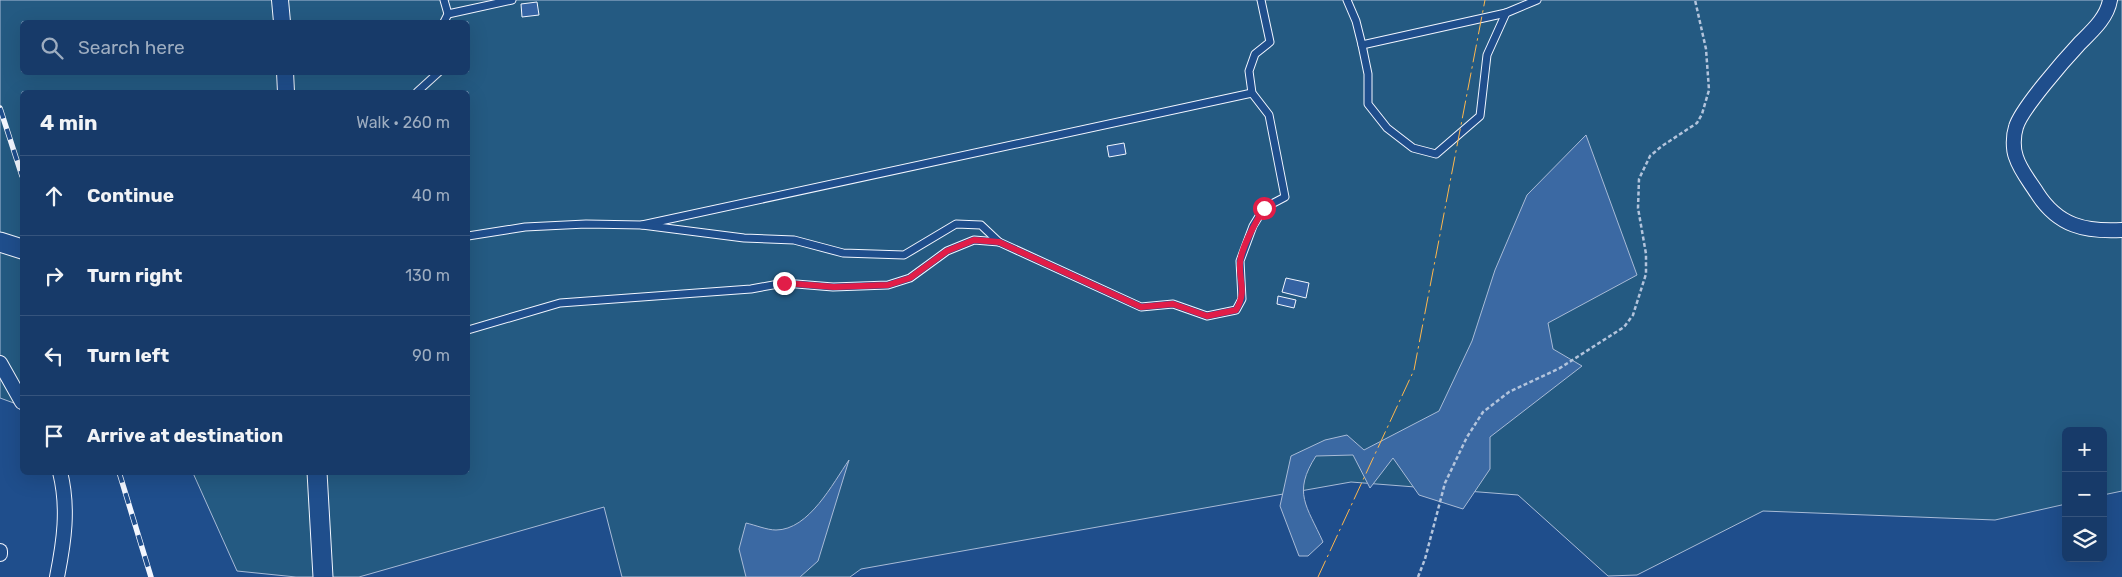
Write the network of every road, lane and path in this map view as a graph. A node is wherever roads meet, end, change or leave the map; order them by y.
1 (280, 0) edge
2 (444, 0) edge
3 (512, 0) edge
4 (1261, 0) edge
5 (1347, 0) edge
6 (1537, 0) edge
7 (1694, 0) edge
8 (2110, 0) edge
9 (1506, 13) junction
10 (448, 14) junction
11 (282, 20) edge
12 (445, 20) edge
13 (1362, 45) junction
14 (285, 75) edge
15 (436, 75) edge
16 (286, 90) edge
17 (419, 90) edge
18 (1252, 93) junction
19 (642, 225) junction
20 (2122, 230) edge
21 (470, 236) edge
22 (0, 242) edge
23 (999, 242) junction
24 (20, 248) edge
25 (470, 329) edge
26 (0, 363) edge
27 (20, 398) edge
28 (61, 475) edge
29 (316, 475) edge
30 (57, 577) edge
31 (323, 577) edge
32 (1418, 577) edge

1 - 11 street
2 - 10 lane
3 - 10 lane
4 - 18 lane
5 - 13 lane
6 - 9 lane
7 - 32 path
8 - 20 street
9 - 13 lane
9 - 13 lane
10 - 12 lane
14 - 16 street
15 - 17 lane
18 - 19 lane
18 - 23 lane
19 - 21 lane
19 - 23 lane
22 - 24 main road
23 - 25 lane
26 - 27 street
28 - 30 street
29 - 31 main road

